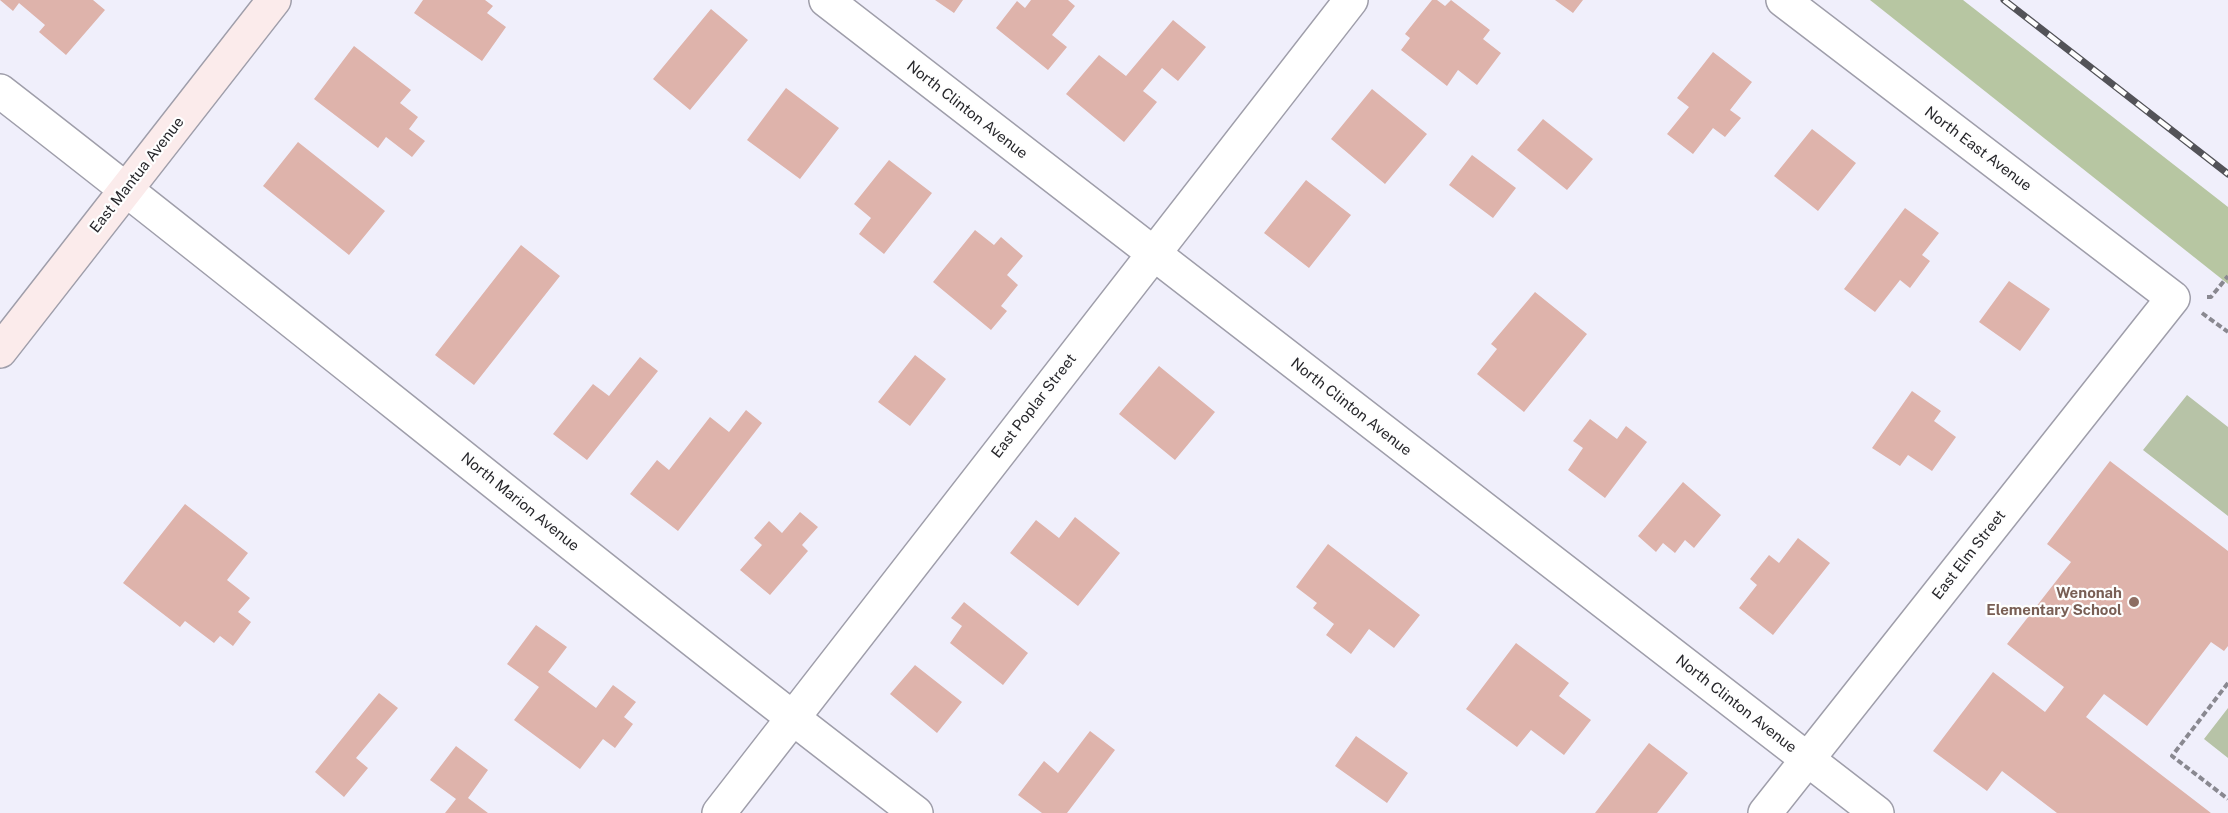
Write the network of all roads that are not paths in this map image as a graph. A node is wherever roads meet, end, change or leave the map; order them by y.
1 (274, 0) edge
2 (826, 0) edge
3 (1351, 0) edge
4 (1783, 0) edge
5 (0, 91) edge
6 (126, 188) junction
7 (1152, 254) junction
8 (2174, 298) joint
9 (0, 351) edge
10 (791, 718) junction
11 (1808, 759) junction
12 (719, 813) edge
13 (916, 813) edge
14 (1765, 813) edge
15 (1877, 813) edge

1 - 6 street, East Mantua Avenue
2 - 7 street, North Clinton Avenue
3 - 7 street, East Poplar Street
4 - 8 street, North East Avenue
5 - 6 street, North Marion Avenue
6 - 9 street, East Mantua Avenue
6 - 10 street, North Marion Avenue
7 - 10 street, East Poplar Street
7 - 11 street, North Clinton Avenue
8 - 11 street, East Elm Street
10 - 12 street, East Poplar Street
10 - 13 street, North Marion Avenue
11 - 14 street, East Elm Street
11 - 15 street, North Clinton Avenue

